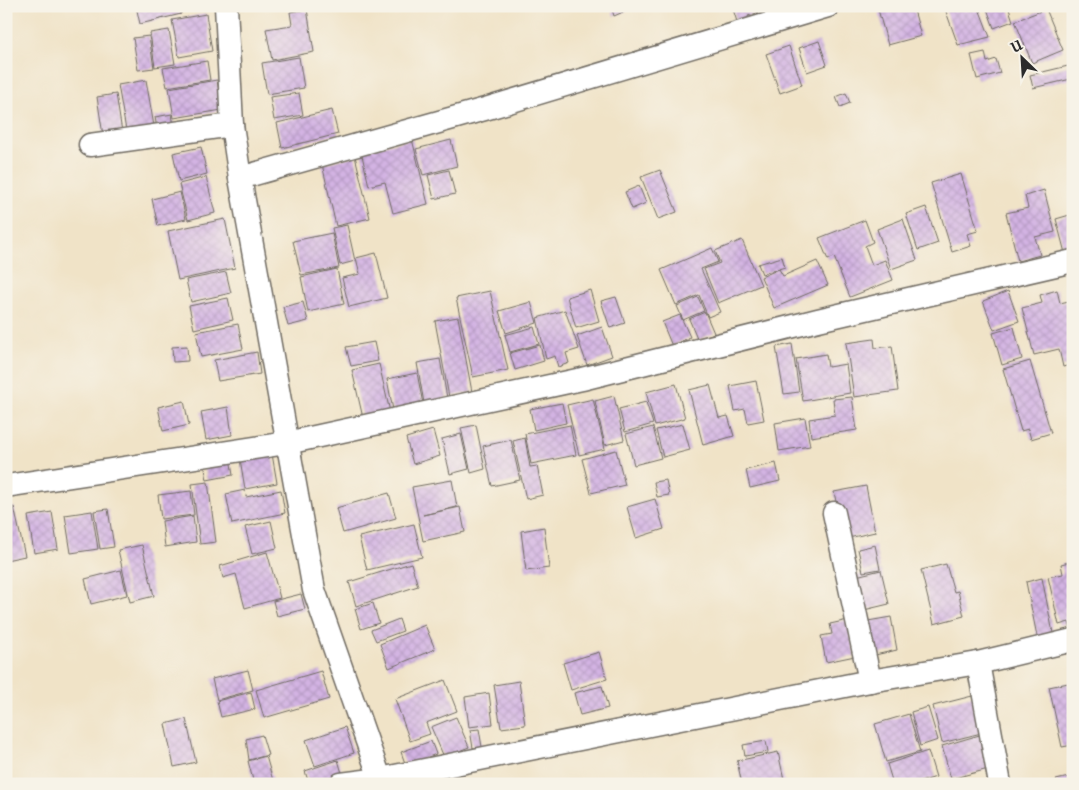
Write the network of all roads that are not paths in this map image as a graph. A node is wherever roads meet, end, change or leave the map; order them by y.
1 (828, 6) edge
2 (232, 8) edge
3 (232, 125) junction
4 (90, 145) dead end
5 (240, 178) junction
6 (1073, 260) edge
7 (287, 443) junction
8 (6, 486) edge
9 (834, 513) dead end
10 (1073, 640) edge
11 (978, 663) junction
12 (870, 682) junction
13 (381, 781) edge
14 (341, 784) edge
15 (1000, 784) edge

1 - 5 street
2 - 3 street
3 - 4 street
3 - 5 street
5 - 7 street
6 - 7 street
7 - 8 street
7 - 13 street
9 - 12 street
10 - 11 street
11 - 12 street
11 - 15 street
12 - 13 street
13 - 14 street

